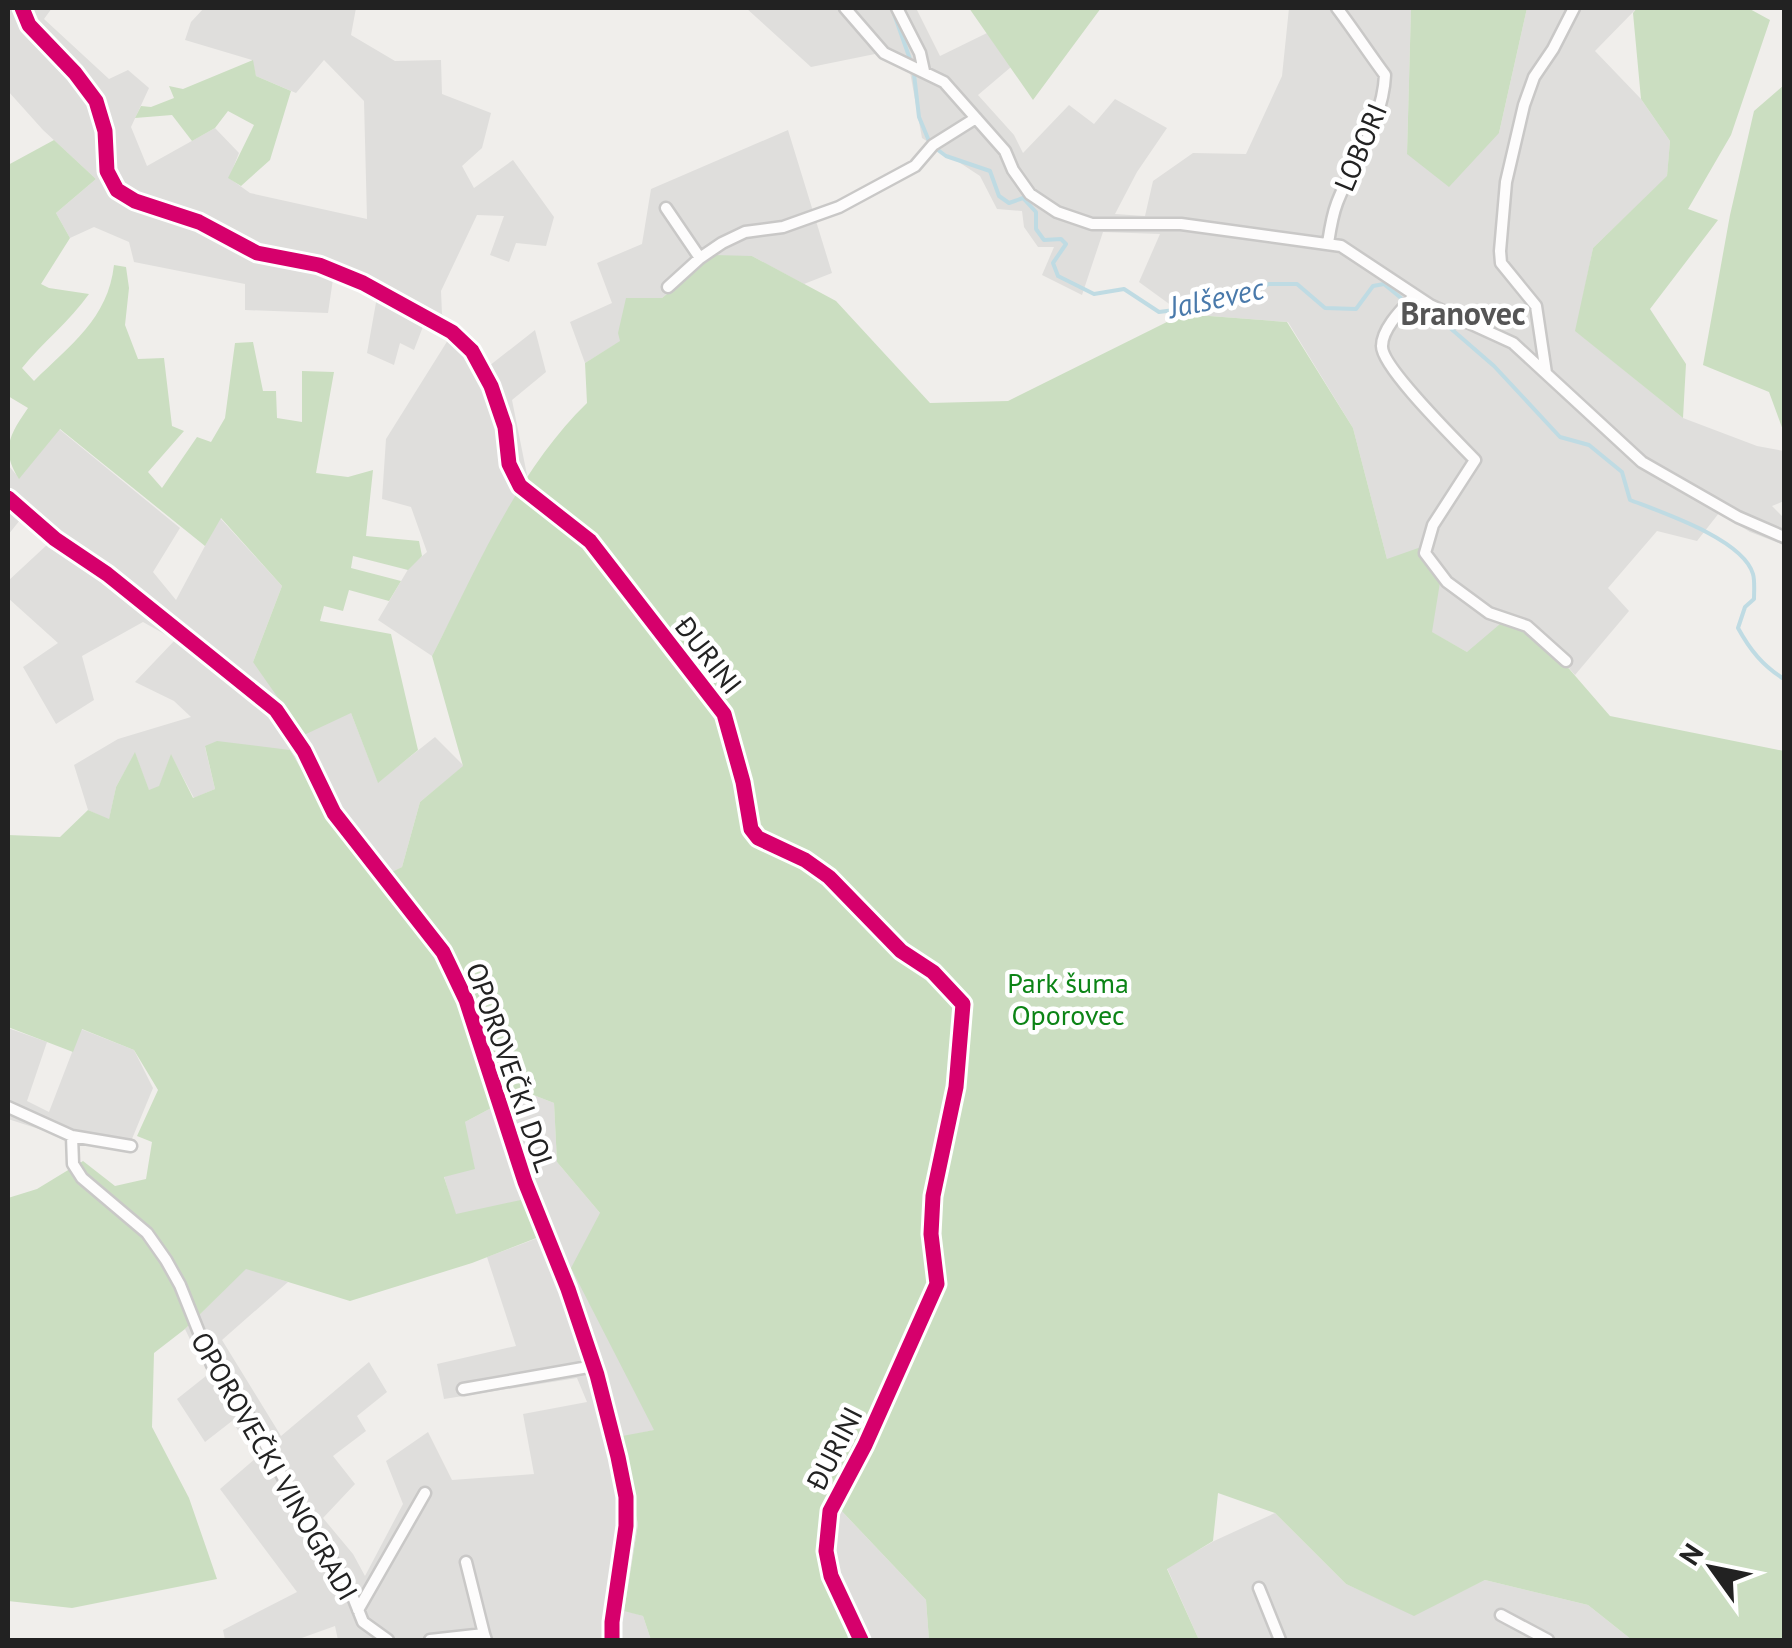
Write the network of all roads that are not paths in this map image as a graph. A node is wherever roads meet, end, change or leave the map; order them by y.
1 (22, 8) edge
2 (844, 8) edge
3 (897, 8) edge
4 (1337, 8) edge
5 (1574, 8) edge
6 (918, 69) junction
7 (976, 118) junction
8 (666, 208) dead end
9 (1328, 243) junction
10 (700, 258) junction
11 (668, 288) dead end
12 (1416, 295) junction
13 (1547, 374) junction
14 (8, 498) edge
15 (1784, 537) edge
16 (1566, 661) dead end
17 (8, 1107) edge
18 (72, 1136) junction
19 (131, 1146) dead end
20 (594, 1366) junction
21 (464, 1389) dead end
22 (425, 1493) dead end
23 (466, 1562) dead end
24 (1258, 1588) dead end
25 (358, 1610) junction
26 (1502, 1615) dead end
27 (485, 1637) edge
28 (388, 1640) edge
29 (430, 1640) edge
30 (612, 1640) edge
31 (861, 1640) edge
32 (1280, 1640) edge
33 (1548, 1640) edge

1 - 31 street, ĐURINI
2 - 6 street
3 - 6 street
4 - 9 street, LOBORI
5 - 13 street
6 - 7 street
7 - 9 street
7 - 10 street
8 - 10 street
9 - 12 street
10 - 11 street
12 - 13 street
12 - 16 street
13 - 15 street
14 - 20 street, OPOROVEČKI DOL
17 - 18 street
18 - 19 street
18 - 25 street, OPOROVEČKI VINOGRADI
20 - 21 street
20 - 30 street, OPOROVEČKI DOL
22 - 25 street, OPOROVEČKI VINOGRADI
23 - 27 street
24 - 32 street
25 - 28 street, OPOROVEČKI VINOGRADI
26 - 33 street
27 - 29 street

